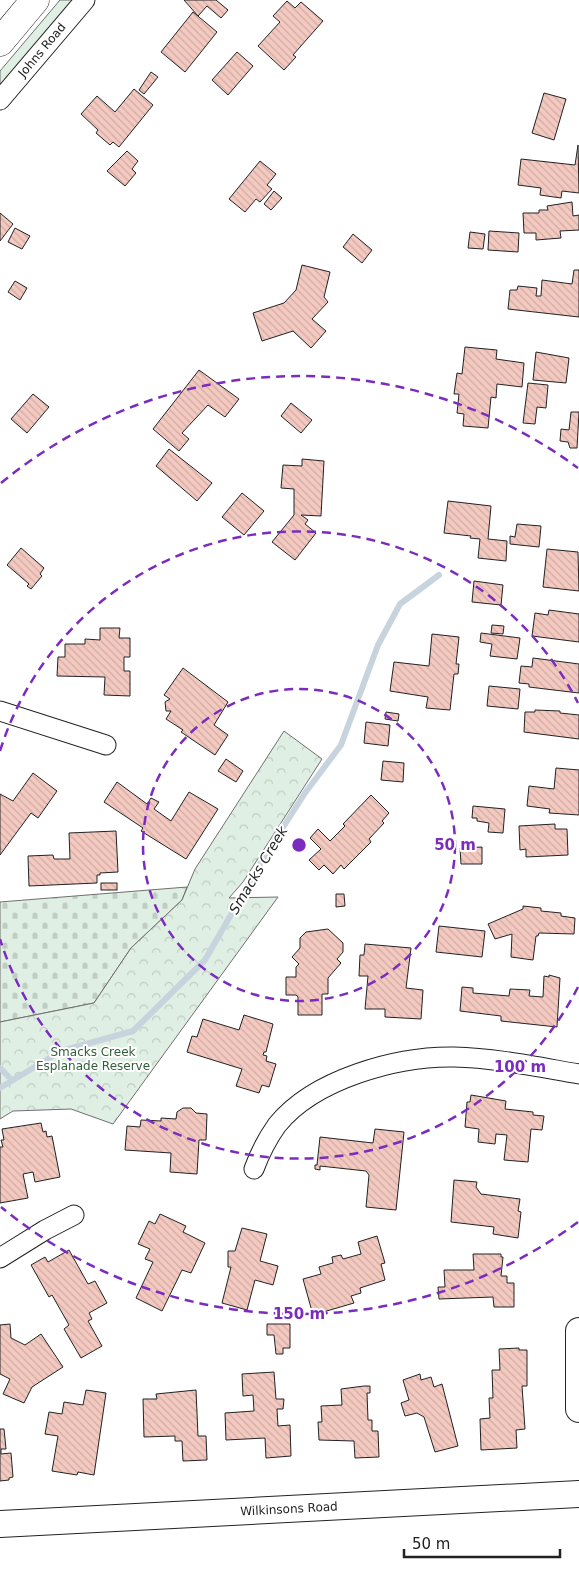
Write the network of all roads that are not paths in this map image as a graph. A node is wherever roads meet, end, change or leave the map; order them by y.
1 (35, 0) edge
2 (85, 0) edge
3 (0, 42) edge
4 (0, 100) edge
5 (0, 711) edge
6 (106, 745) dead end
7 (579, 1074) edge
8 (254, 1169) dead end
9 (74, 1215) dead end
10 (0, 1258) edge
11 (579, 1331) edge
12 (579, 1409) edge
13 (579, 1494) edge
14 (0, 1524) edge

1 - 3 highway
2 - 4 street, Johns Road
5 - 6 street
7 - 8 street
9 - 10 street
11 - 12 street
13 - 14 street, Wilkinsons Road

